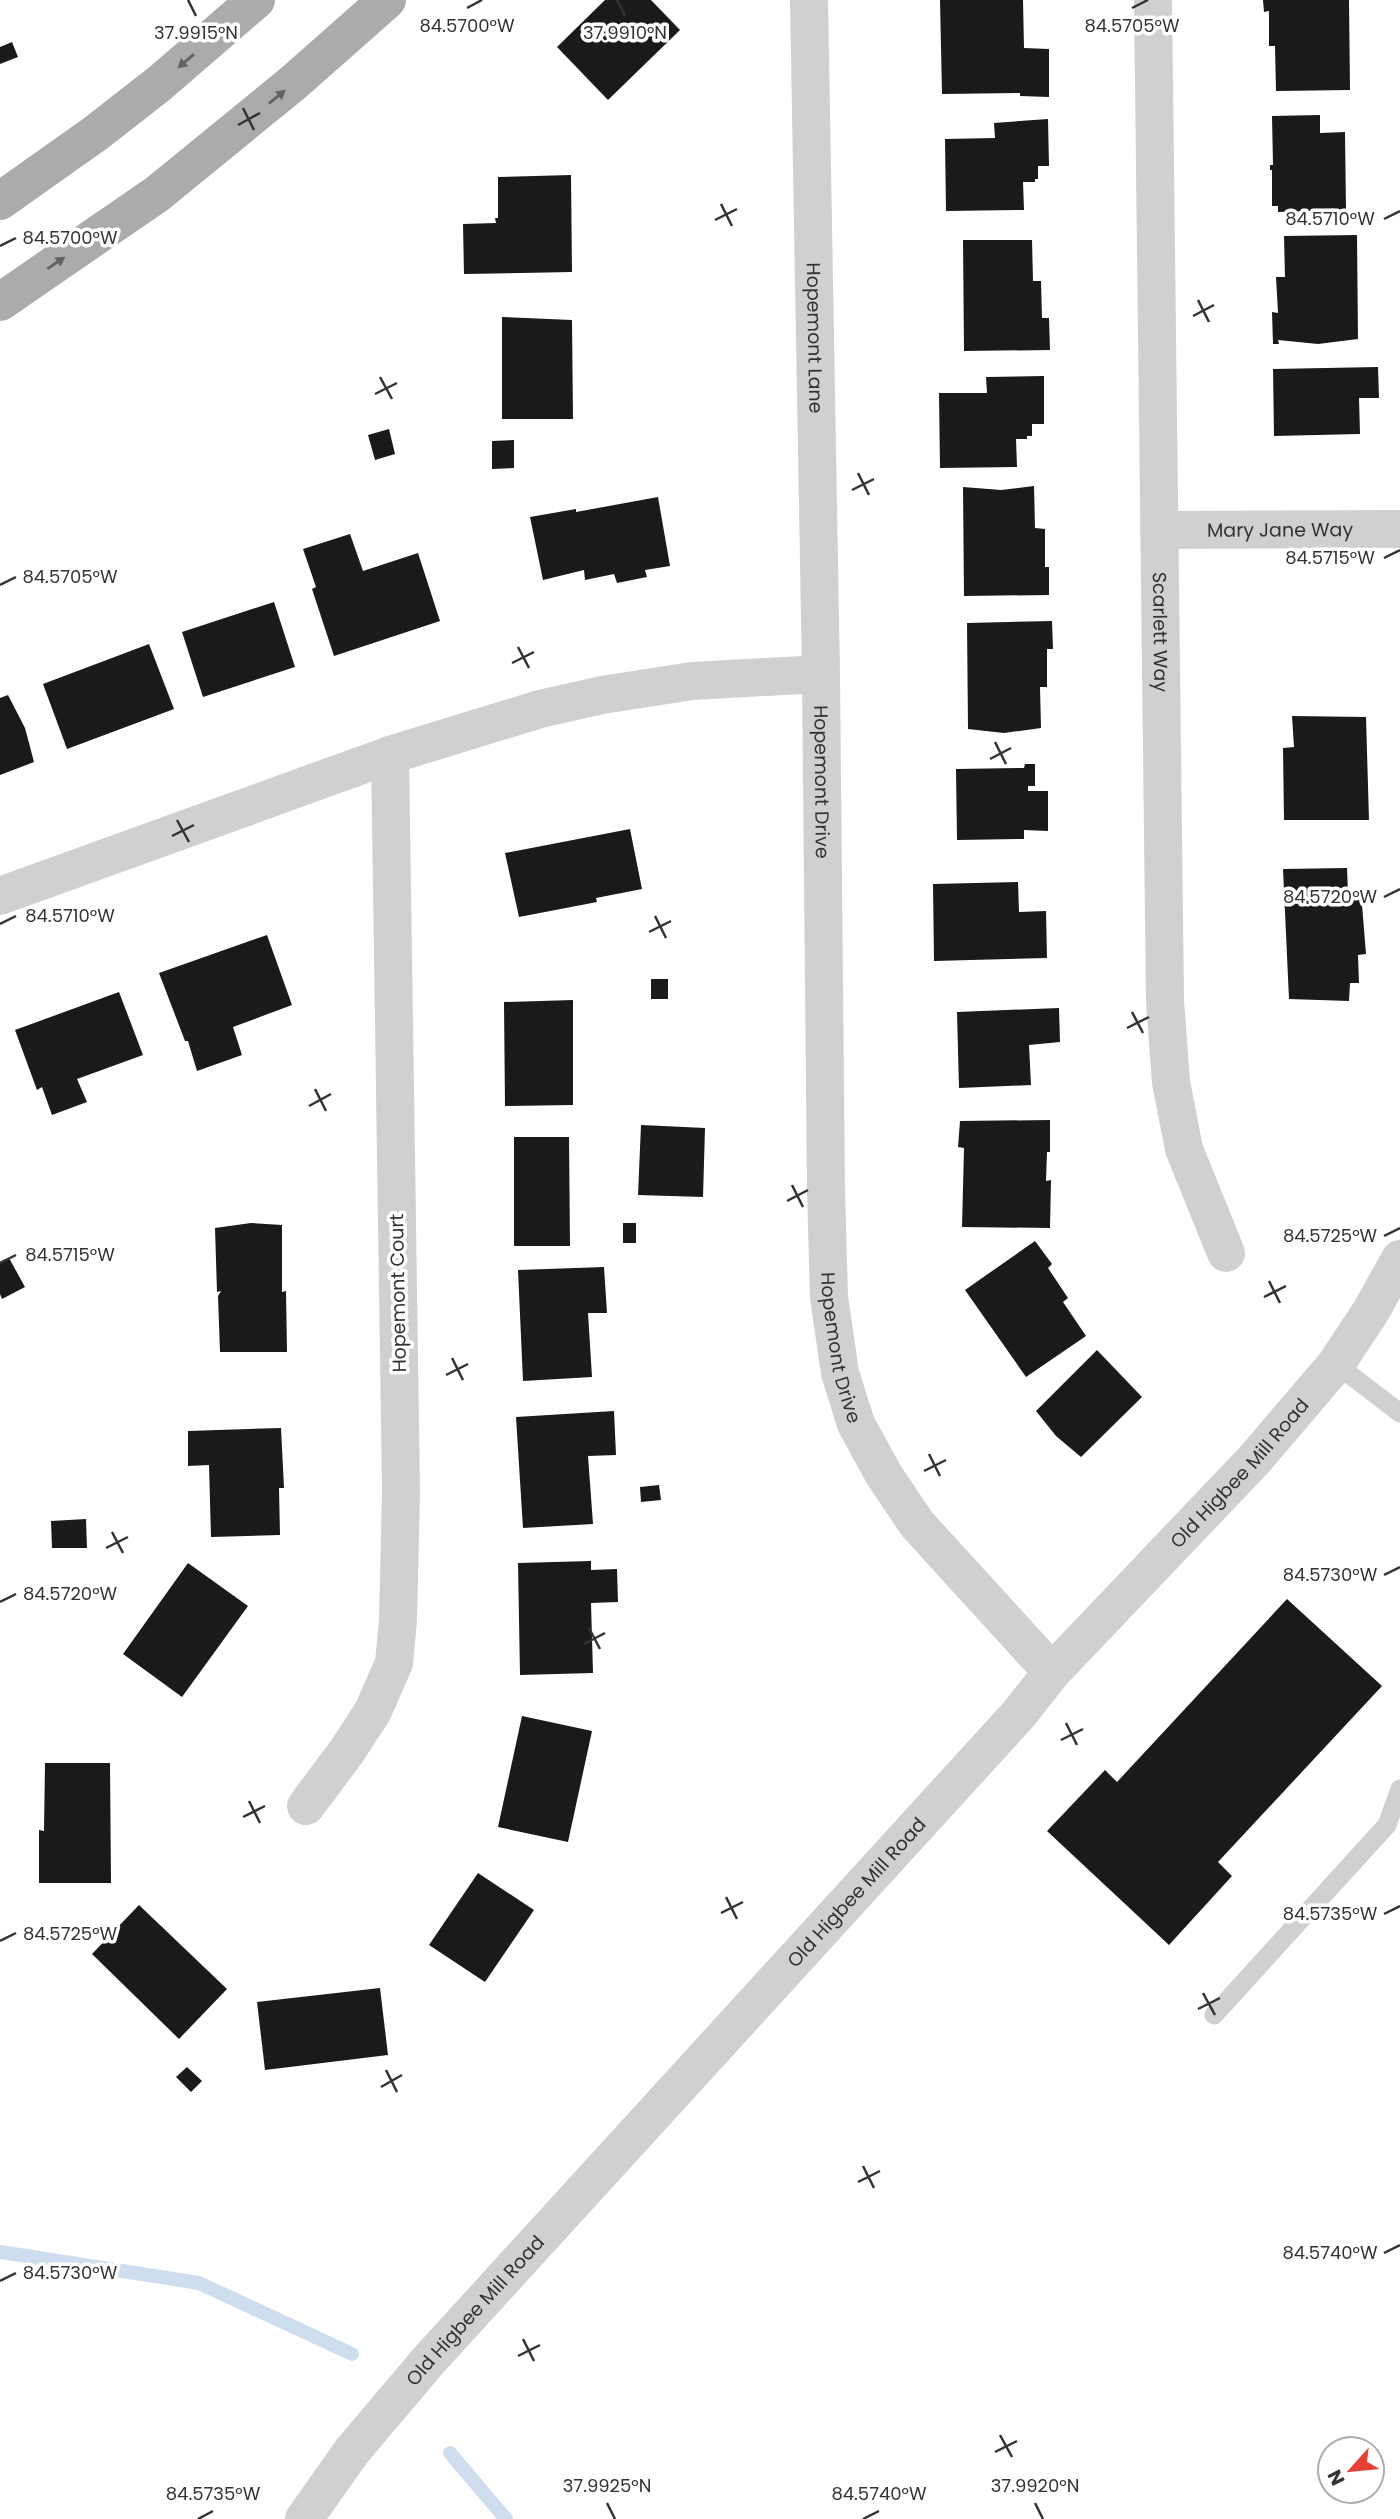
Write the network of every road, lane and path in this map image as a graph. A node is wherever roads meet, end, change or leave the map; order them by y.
1 (256, 0) edge
2 (387, 0) edge
3 (809, 0) edge
4 (1153, 0) edge
5 (0, 201) edge
6 (0, 302) edge
7 (1400, 529) edge
8 (1159, 530) junction
9 (821, 674) junction
10 (390, 755) junction
11 (0, 897) edge
12 (1226, 1253) dead end
13 (1400, 1259) edge
14 (1336, 1364) junction
15 (1400, 1413) edge
16 (1052, 1672) junction
17 (1400, 1789) edge
18 (306, 1806) dead end
19 (1214, 2015) dead end
20 (304, 2519) edge

1 -> 5 main road
6 -> 2 main road
3 - 9 street, Hopemont Lane
4 - 8 street, Scarlett Way
7 - 8 street, Mary Jane Way
8 - 12 street, Scarlett Way
9 - 10 street
9 - 16 street, Hopemont Drive
10 - 11 street
10 - 18 street, Hopemont Court
13 - 14 street, Old Higbee Mill Road
14 - 15 lane
14 - 16 street, Old Higbee Mill Road
16 - 20 street, Old Higbee Mill Road
17 - 19 lane

